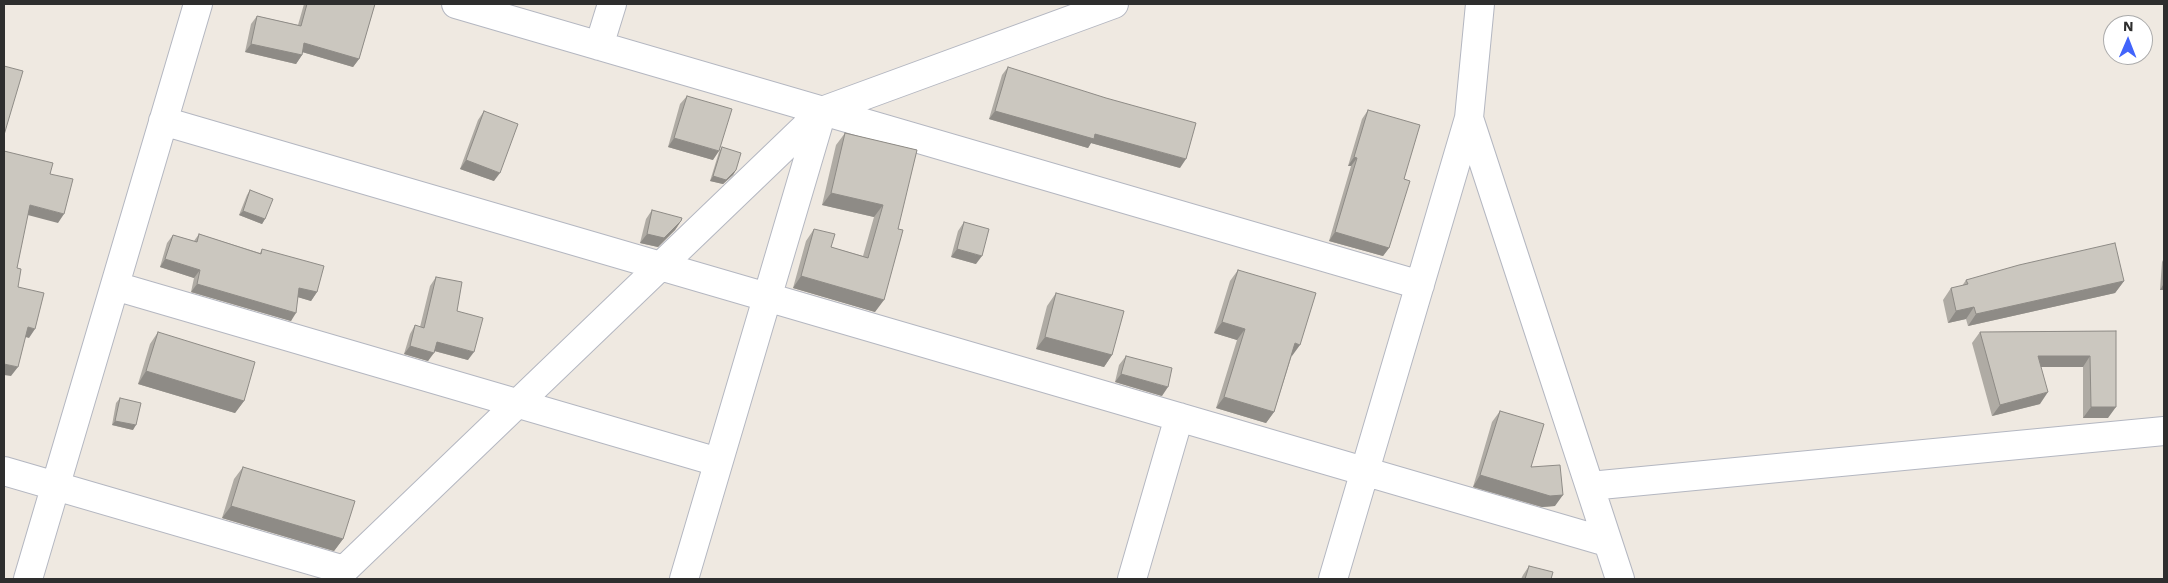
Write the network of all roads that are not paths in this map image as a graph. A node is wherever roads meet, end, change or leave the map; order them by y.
1 (198, 4) edge
2 (456, 4) edge
3 (612, 4) edge
4 (1114, 4) edge
5 (1480, 4) edge
6 (599, 46) junction
7 (822, 111) junction
8 (1469, 118) junction
9 (164, 121) junction
10 (659, 266) junction
11 (1420, 285) junction
12 (115, 286) junction
13 (767, 297) junction
14 (516, 403) junction
15 (1179, 417) junction
16 (2164, 431) edge
17 (718, 462) junction
18 (4, 471) edge
19 (1365, 471) junction
20 (56, 486) junction
21 (1590, 486) junction
22 (1607, 542) junction
23 (28, 579) edge
24 (684, 579) edge
25 (1132, 579) edge
26 (1333, 579) edge
27 (1620, 579) edge

1 - 9 street
2 - 6 street
3 - 6 street
4 - 7 street
5 - 8 street
6 - 7 street
7 - 10 street
7 - 11 street
7 - 13 street
8 - 11 street
8 - 21 street
9 - 10 street
9 - 12 street
10 - 13 street
10 - 14 street
11 - 19 street
12 - 14 street
12 - 20 street
13 - 15 street
13 - 17 street
14 - 17 street
14 - 20 street
15 - 19 street
15 - 25 street
16 - 21 street
17 - 24 street
18 - 20 street
19 - 22 street
19 - 26 street
20 - 23 street
21 - 22 street
22 - 27 street

